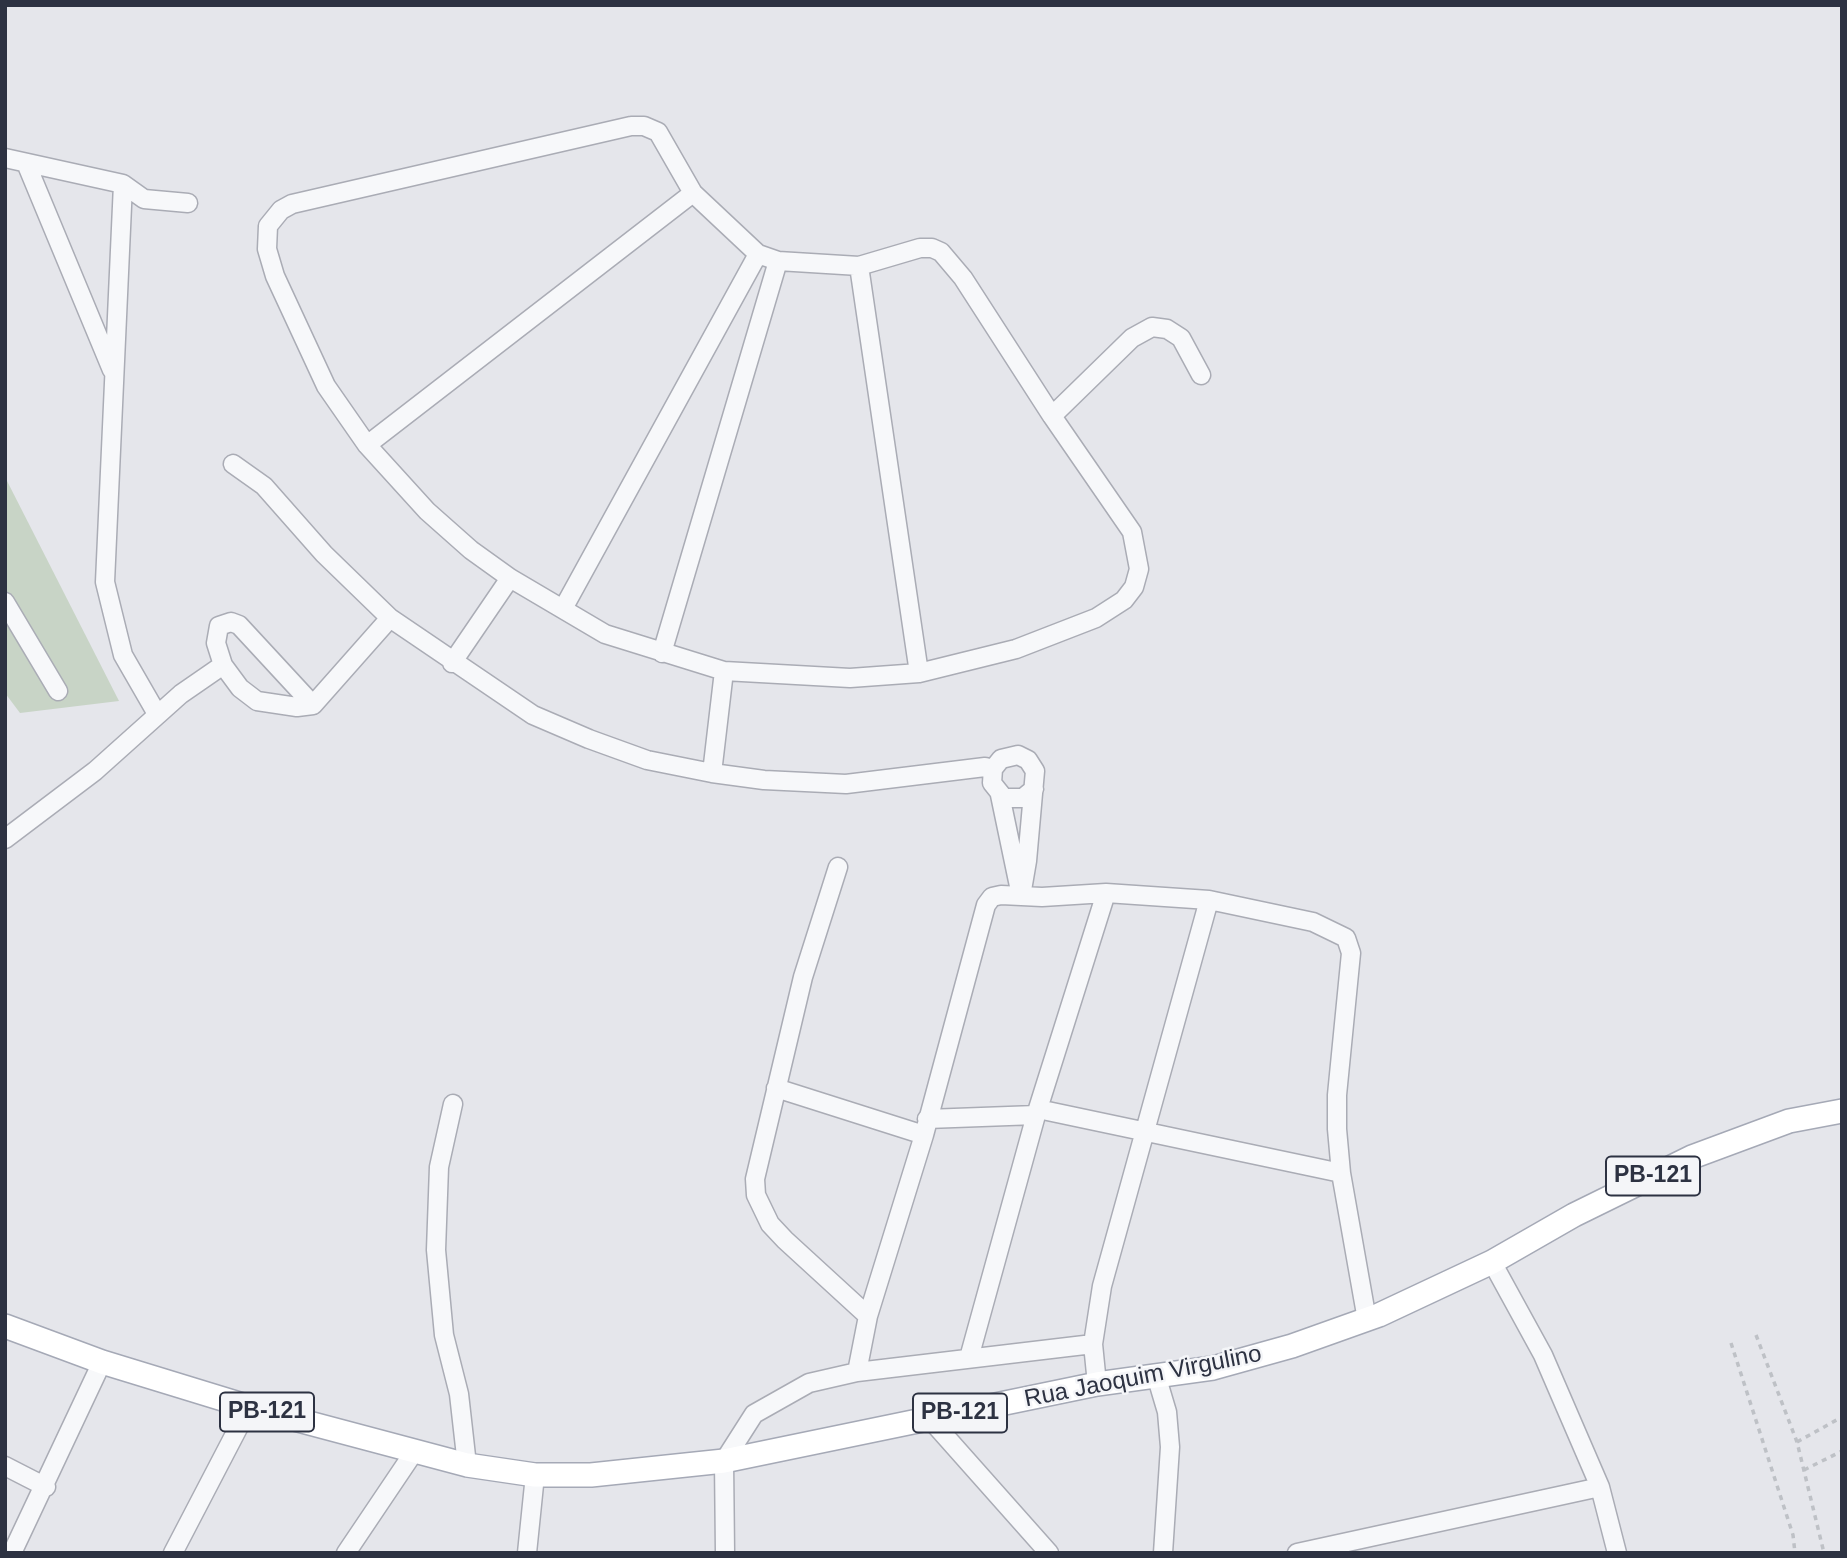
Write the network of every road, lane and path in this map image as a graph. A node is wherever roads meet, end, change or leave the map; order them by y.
1 (5, 158) edge
2 (26, 163) junction
3 (123, 184) junction
4 (694, 193) junction
5 (188, 203) dead end
6 (758, 254) junction
7 (778, 261) junction
8 (859, 266) junction
9 (1201, 375) dead end
10 (114, 376) junction
11 (1052, 416) junction
12 (367, 445) junction
13 (233, 464) dead end
14 (510, 578) junction
15 (5, 602) edge
16 (564, 607) junction
17 (390, 618) junction
18 (662, 653) junction
19 (452, 663) junction
20 (223, 665) junction
21 (724, 670) junction
22 (919, 673) junction
23 (58, 691) dead end
24 (313, 705) junction
25 (157, 713) junction
26 (993, 769) junction
27 (712, 774) junction
28 (1034, 789) junction
29 (1000, 796) junction
30 (5, 839) edge
31 (838, 867) dead end
32 (1106, 893) junction
33 (1021, 896) junction
34 (1209, 900) junction
35 (776, 1088) junction
36 (453, 1104) dead end
37 (1842, 1111) edge
38 (1037, 1112) junction
39 (925, 1127) junction
40 (1148, 1130) junction
41 (1341, 1173) junction
42 (1484, 1266) junction
43 (868, 1316) junction
44 (1373, 1317) junction
45 (5, 1326) edge
46 (1756, 1335) dead end
47 (1731, 1343) dead end
48 (1093, 1344) junction
49 (969, 1357) junction
50 (102, 1362) junction
51 (857, 1372) junction
52 (1156, 1375) junction
53 (1097, 1384) junction
54 (249, 1407) junction
55 (1842, 1417) edge
56 (930, 1419) junction
57 (1797, 1442) junction
58 (1842, 1451) edge
59 (414, 1452) junction
60 (724, 1461) junction
61 (467, 1465) junction
62 (5, 1466) edge
63 (1804, 1470) junction
64 (535, 1475) junction
65 (46, 1487) junction
66 (1600, 1487) junction
67 (1356, 1548) edge
68 (12, 1553) edge
69 (173, 1553) edge
70 (346, 1553) edge
71 (527, 1553) edge
72 (725, 1553) edge
73 (1049, 1553) edge
74 (1163, 1553) edge
75 (1297, 1553) edge
76 (1617, 1553) edge
77 (1795, 1553) edge
78 (1824, 1553) edge

1 - 2 street
2 - 3 street
2 - 10 street
3 - 5 street
3 - 10 street
4 - 6 street
4 - 12 street
4 - 12 street
6 - 7 street
6 - 16 street
7 - 8 street
7 - 18 street
8 - 11 street
8 - 22 street
9 - 11 street
10 - 25 street
11 - 22 street
12 - 14 street
13 - 17 street
14 - 16 street
14 - 19 street
15 - 23 street
16 - 18 street
17 - 19 street
17 - 24 street
18 - 21 street
19 - 27 street
20 - 24 street
20 - 24 street
20 - 25 street
21 - 22 street
21 - 27 street
25 - 30 street
26 - 27 street
26 - 28 street
26 - 29 street
28 - 29 street
28 - 33 street
29 - 33 street
31 - 35 street
32 - 33 street
32 - 34 street
32 - 38 street
33 - 39 street
34 - 40 street
34 - 41 street
35 - 39 street
35 - 43 street
36 - 61 street
37 - 42 main road, PB-121
38 - 39 street
38 - 40 street
38 - 49 street
39 - 43 street
40 - 41 street
40 - 48 street
41 - 44 street
42 - 44 main road, PB-121
42 - 66 street
43 - 51 street
44 - 52 main road, Rua Jaoquim Virgulino / PB-121
45 - 50 main road, Rua Jaoquim Virgulino / PB-121
46 - 57 path
47 - 77 path
48 - 49 street
48 - 53 street
49 - 51 street
50 - 54 main road, Rua Jaoquim Virgulino / PB-121
50 - 65 street
51 - 60 street
52 - 53 main road, Rua Jaoquim Virgulino / PB-121
52 - 74 street
53 - 56 main road, Rua Jaoquim Virgulino / PB-121
54 - 59 main road, Rua Jaoquim Virgulino / PB-121
54 - 69 street
55 - 57 path
56 - 60 main road, Rua Jaoquim Virgulino / PB-121
56 - 73 street
57 - 63 path
58 - 63 path
59 - 61 main road, Rua Jaoquim Virgulino / PB-121
59 - 70 street
60 - 64 main road, Rua Jaoquim Virgulino / PB-121
60 - 72 street
61 - 64 main road, Rua Jaoquim Virgulino / PB-121
62 - 65 street
63 - 78 path
64 - 71 street
65 - 68 street
66 - 67 street
66 - 76 street
67 - 75 street

